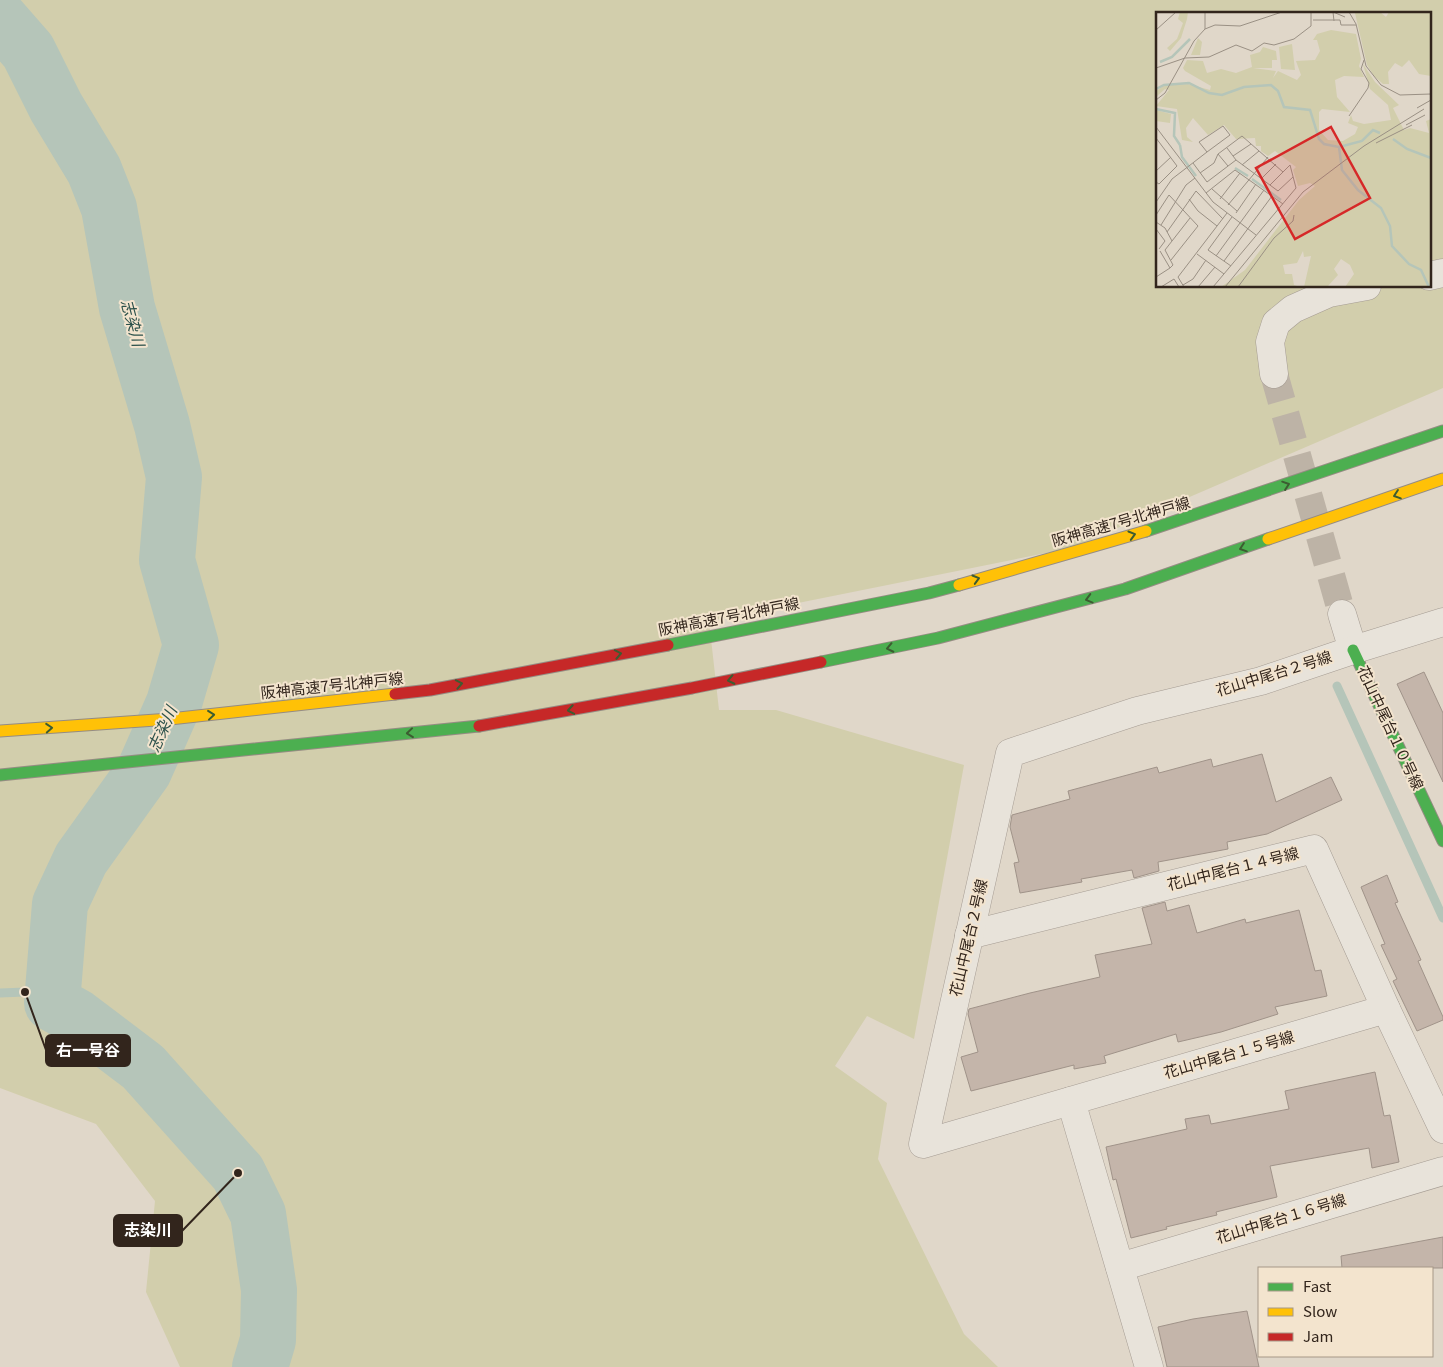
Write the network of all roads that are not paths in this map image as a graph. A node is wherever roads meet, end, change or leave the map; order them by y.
1 (1443, 273) edge
2 (1430, 276) edge
3 (1356, 288) edge
4 (1274, 374) tunnel mouth
5 (1443, 431) edge
6 (1443, 479) edge
7 (1342, 614) tunnel mouth
8 (1443, 622) edge
9 (1353, 650) junction
10 (0, 731) edge
11 (0, 775) edge
12 (1442, 838) edge
13 (969, 935) junction
14 (1386, 1009) junction
15 (1071, 1101) junction
16 (1443, 1129) edge
17 (1443, 1171) edge
18 (1120, 1266) junction
19 (1149, 1367) edge

1 - 2 street
3 - 4 street
10 -> 5 main road, 阪神高速7号北神戸線
6 -> 11 main road
7 - 9 street, 花山中尾台１０号線
8 - 9 street, 花山中尾台２号線
9 - 12 main road, 花山中尾台１０号線
9 - 13 street, 花山中尾台２号線
13 - 14 street, 花山中尾台１４号線
13 - 15 street, 花山中尾台２号線
14 - 15 street, 花山中尾台１５号線
14 - 16 street, 花山中尾台１４号線
15 - 18 street
17 - 18 street, 花山中尾台１６号線
18 - 19 street

